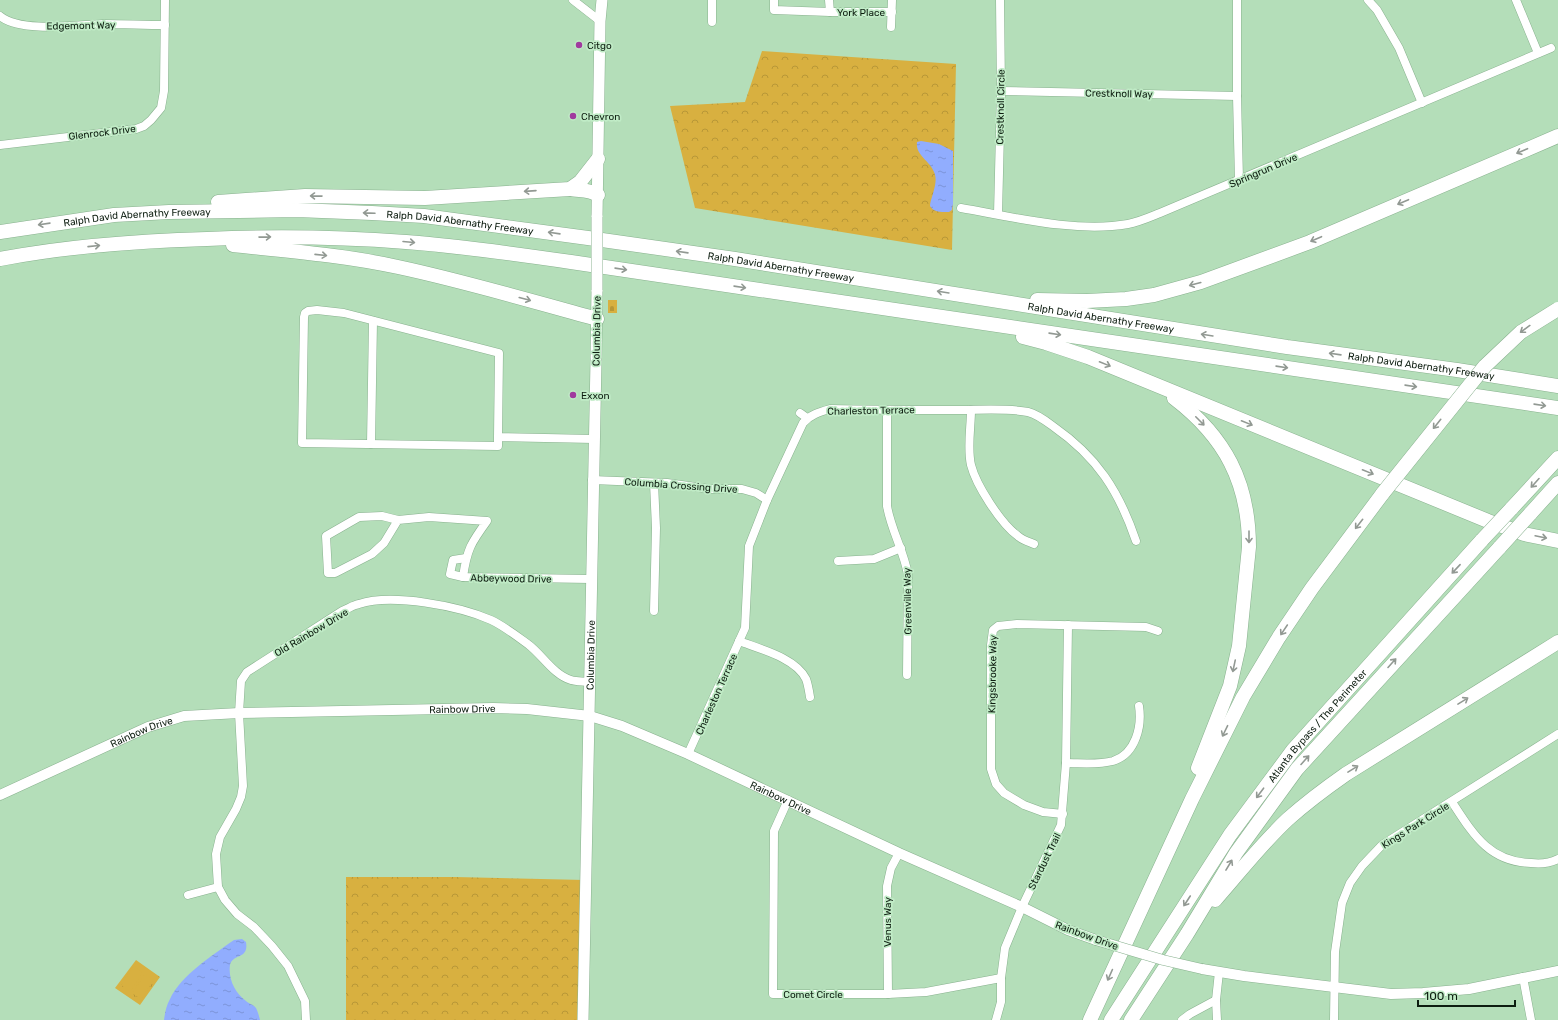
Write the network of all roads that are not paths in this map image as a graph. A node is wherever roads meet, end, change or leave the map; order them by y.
1 (165, 0) edge
2 (573, 0) edge
3 (602, 0) edge
4 (712, 0) edge
5 (774, 0) edge
6 (829, 0) edge
7 (892, 0) edge
8 (1000, 0) edge
9 (1237, 0) edge
10 (1368, 0) edge
11 (1516, 0) edge
12 (830, 12) junction
13 (892, 12) junction
14 (0, 16) edge
15 (600, 21) junction
16 (712, 22) dead end
17 (165, 25) junction
18 (891, 27) dead end
19 (1551, 48) dead end
20 (1538, 53) junction
21 (1001, 91) junction
22 (1237, 96) junction
23 (1422, 103) junction
24 (1558, 136) edge
25 (0, 145) edge
26 (598, 159) junction
27 (1238, 180) junction
28 (570, 189) junction
29 (598, 195) junction
30 (961, 208) dead end
31 (114, 214) junction
32 (998, 214) junction
33 (0, 232) edge
34 (170, 240) junction
35 (0, 259) edge
36 (981, 298) junction
37 (850, 303) junction
38 (1558, 308) edge
39 (596, 319) junction
40 (373, 321) junction
41 (1146, 381) junction
42 (1558, 386) edge
43 (1558, 408) edge
44 (887, 410) junction
45 (971, 410) junction
46 (498, 437) junction
47 (594, 439) junction
48 (371, 444) junction
49 (1558, 458) edge
50 (592, 480) junction
51 (654, 483) junction
52 (1558, 483) edge
53 (1558, 487) edge
54 (767, 500) junction
55 (1530, 514) junction
56 (398, 520) junction
57 (1136, 541) dead end
58 (1558, 541) edge
59 (1034, 544) dead end
60 (901, 548) junction
61 (466, 558) junction
62 (838, 561) dead end
63 (463, 577) junction
64 (590, 579) junction
65 (654, 611) dead end
66 (1068, 625) junction
67 (1158, 631) dead end
68 (740, 642) junction
69 (1558, 642) edge
70 (906, 675) dead end
71 (589, 682) junction
72 (810, 697) dead end
73 (1139, 706) dead end
74 (239, 713) junction
75 (590, 716) junction
76 (1558, 734) edge
77 (688, 754) junction
78 (1066, 763) junction
79 (0, 795) edge
80 (788, 800) junction
81 (1452, 802) junction
82 (1063, 814) junction
83 (899, 853) junction
84 (1558, 859) edge
85 (218, 887) junction
86 (188, 895) dead end
87 (1022, 907) junction
88 (1135, 919) junction
89 (1186, 934) junction
90 (1558, 971) edge
91 (1219, 972) junction
92 (1001, 978) junction
93 (1523, 978) junction
94 (1334, 987) junction
95 (888, 994) junction
96 (1216, 1000) junction
97 (306, 1020) edge
98 (583, 1020) edge
99 (996, 1020) edge
100 (1090, 1020) edge
101 (1111, 1020) edge
102 (1131, 1020) edge
103 (1182, 1020) edge
104 (1217, 1020) edge
105 (1334, 1020) edge
106 (1531, 1020) edge

1 - 17 street, Glenrock Drive
2 - 15 street
3 - 15 main road
4 - 16 street
5 - 12 street, York Place
6 - 12 street, York Place
7 - 13 street, York Place
8 - 21 street, Crestknoll Circle
9 - 22 street
10 - 23 street
11 - 20 street
12 - 13 street, York Place
13 - 18 street, York Place
14 - 17 street, Edgemont Way
15 - 26 main road
17 - 25 street, Glenrock Drive
19 - 20 street, Springrun Drive
20 - 23 street, Springrun Drive
21 - 22 street, Crestknoll Way
21 - 32 street, Crestknoll Circle
22 - 27 street
23 - 27 street, Springrun Drive
24 -> 36 highway
26 - 28 highway
26 - 29 main road
27 - 32 street, Springrun Drive
28 - 29 highway
28 -> 31 highway
29 - 39 main road, Columbia Drive, bridge
30 - 32 street, Springrun Drive
31 -> 33 highway, Ralph David Abernathy Freeway
36 -> 31 highway, Ralph David Abernathy Freeway
35 -> 34 highway, Ralph David Abernathy Freeway
34 -> 37 highway, Ralph David Abernathy Freeway
34 -> 39 highway
42 -> 36 highway, Ralph David Abernathy Freeway
37 -> 41 highway
37 -> 43 highway, Ralph David Abernathy Freeway
38 -> 88 highway, bridge
39 - 47 main road, Columbia Drive
40 - 46 street
40 - 48 street
40 - 48 street
41 -> 58 highway
41 -> 88 highway
44 - 45 street, Charleston Terrace
44 - 54 street, Charleston Terrace
44 - 60 street, Greenville Way
45 - 57 street, Charleston Terrace
45 - 59 street
46 - 47 street
46 - 48 street
47 - 50 main road, Columbia Drive
49 -> 101 highway, Atlanta Bypass / The Perimeter, bridge
50 - 51 street, Columbia Crossing Drive
50 - 64 main road, Columbia Drive
51 - 54 street, Columbia Crossing Drive
51 - 65 street
52 - 55 highway, Atlanta Bypass / The Perimeter
53 - 55 highway
54 - 68 street, Charleston Terrace
89 -> 55 highway, Atlanta Bypass / The Perimeter, bridge
56 - 56 street, Abbeywood Drive
56 - 61 street, Abbeywood Drive
60 - 62 street
60 - 70 street, Greenville Way
61 - 63 street, Abbeywood Drive
61 - 63 street
63 - 64 street, Abbeywood Drive
64 - 71 main road, Columbia Drive
66 - 67 street, Kingsbrooke Way
66 - 78 street, Stardust Trail
66 - 82 street, Kingsbrooke Way
68 - 72 street
68 - 77 street, Charleston Terrace
89 -> 69 highway
71 - 74 street, Old Rainbow Drive
71 - 75 main road, Columbia Drive
73 - 78 street
74 - 75 street, Rainbow Drive
74 - 79 street, Rainbow Drive
74 - 85 street, Old Rainbow Drive
75 - 77 street, Rainbow Drive
75 - 98 main road, Columbia Drive
76 - 81 street, Kings Park Circle
77 - 80 street, Rainbow Drive
78 - 82 street, Stardust Trail
80 - 83 street, Rainbow Drive
80 - 95 street, Comet Circle
81 - 84 street
81 - 94 street, Kings Park Circle
82 - 87 street, Stardust Trail
83 - 87 street, Rainbow Drive
83 - 95 street, Venus Way
85 - 86 street
85 - 97 street
87 - 91 street, Rainbow Drive, bridge
87 - 92 street, Stardust Trail
88 -> 100 highway
89 - 102 highway, Atlanta Bypass / The Perimeter
90 - 93 street, Rainbow Drive
91 - 94 street, Rainbow Drive
91 - 96 street
92 - 95 street, Comet Circle
92 - 99 street, Stardust Trail
93 - 94 street, Rainbow Drive
93 - 106 street
94 - 105 street, Kings Park Circle
96 - 103 street
96 - 104 street

